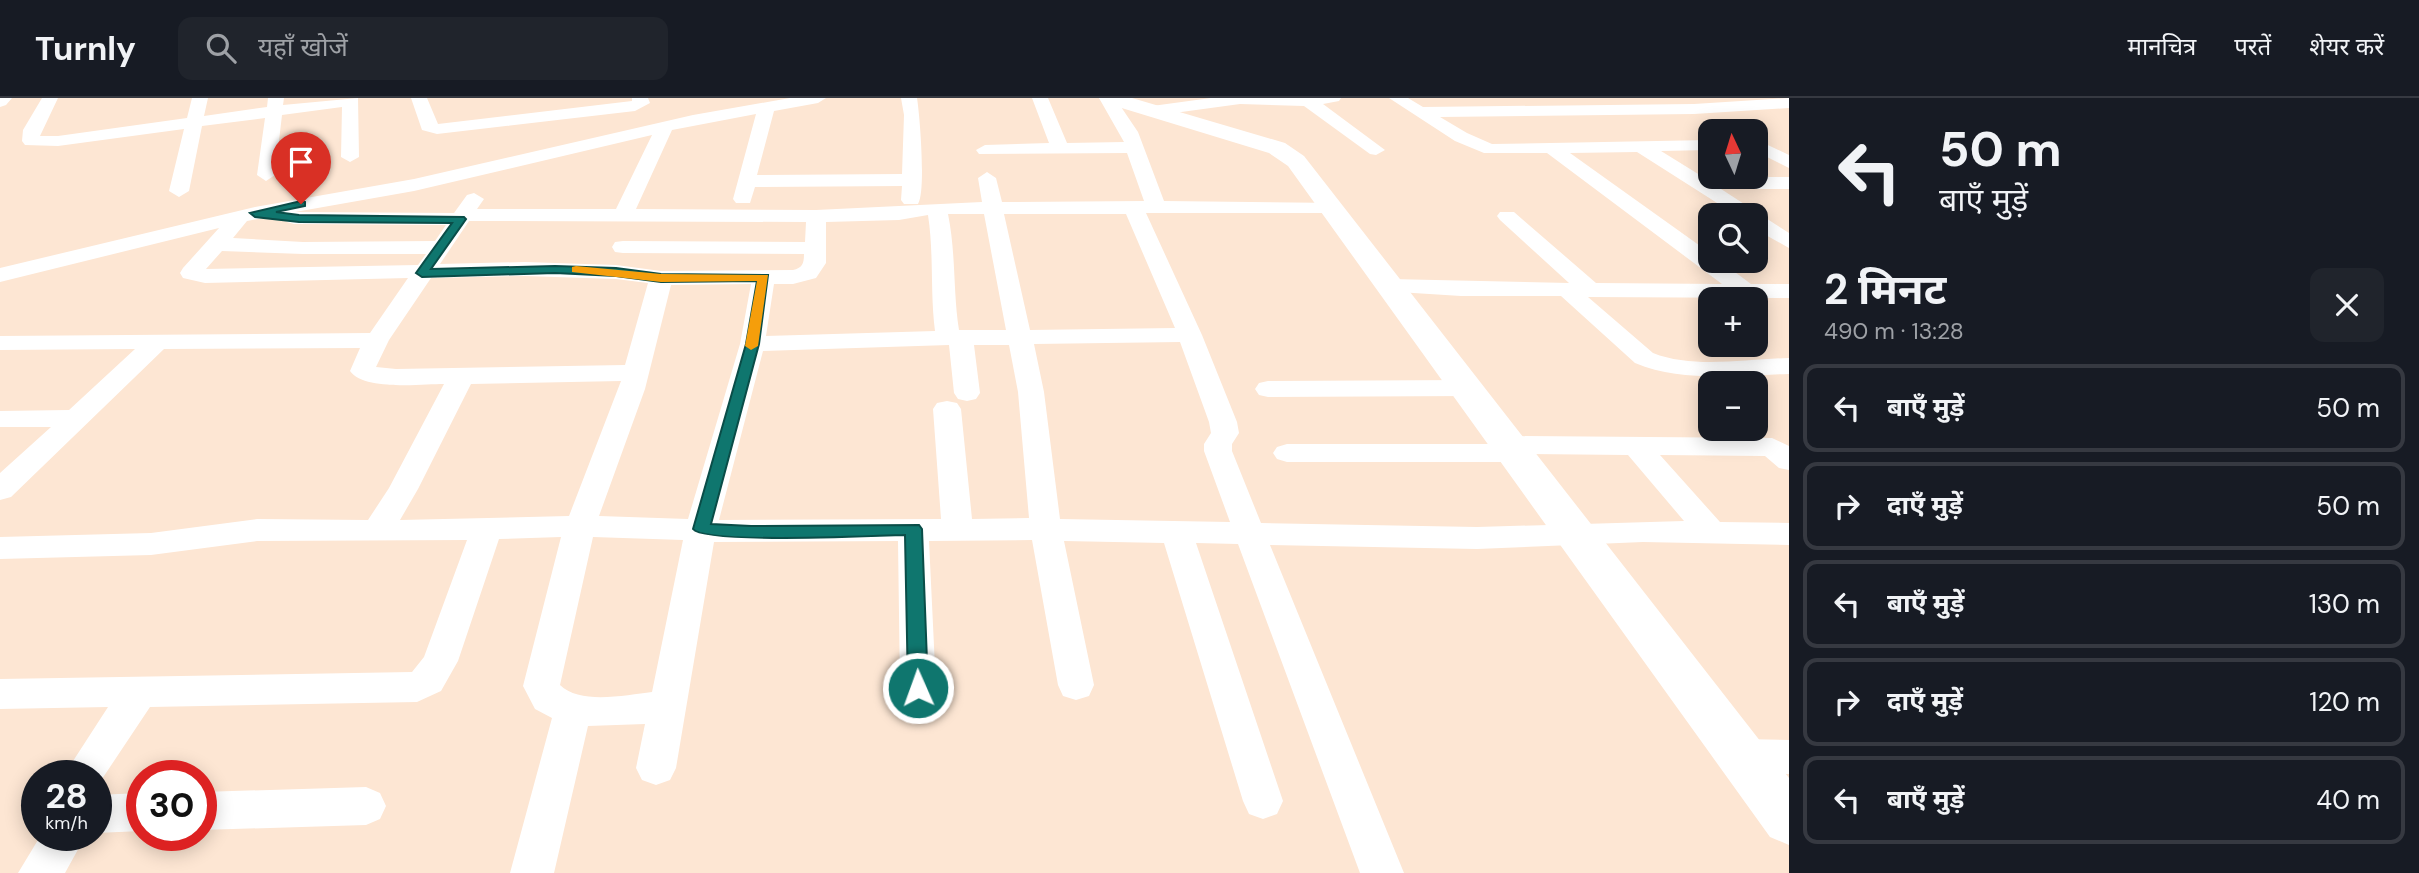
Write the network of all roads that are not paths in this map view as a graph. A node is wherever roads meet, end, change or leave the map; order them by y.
1 (4, 98) edge
2 (50, 98) edge
3 (200, 98) edge
4 (419, 98) edge
5 (640, 98) edge
6 (818, 98) edge
7 (909, 98) edge
8 (1040, 98) edge
9 (1108, 98) edge
10 (1333, 98) edge
11 (1397, 98) edge
12 (1673, 98) edge
13 (350, 99) edge
14 (499, 101) dead end
15 (1308, 101) junction
16 (0, 102) edge
17 (1789, 103) edge
18 (276, 104) edge
19 (574, 105) edge
20 (767, 106) junction
21 (1694, 109) junction
22 (1152, 111) junction
23 (1422, 112) junction
24 (1712, 119) edge
25 (509, 120) junction
26 (196, 122) junction
27 (664, 128) junction
28 (1698, 145) edge
29 (1135, 147) junction
30 (1642, 147) junction
31 (1060, 148) junction
32 (1551, 148) junction
33 (985, 150) dead end
34 (1376, 150) dead end
35 (1768, 151) edge
36 (350, 157) dead end
37 (1789, 162) edge
38 (493, 169) junction
39 (266, 176) dead end
40 (987, 178) dead end
41 (912, 180) junction
42 (746, 181) junction
43 (1698, 182) edge
44 (1768, 183) edge
45 (1789, 183) edge
46 (1708, 189) edge
47 (179, 191) dead end
48 (1730, 203) edge
49 (1133, 206) junction
50 (1156, 206) junction
51 (1331, 207) junction
52 (937, 208) junction
53 (993, 208) junction
54 (911, 211) junction
55 (248, 215) junction
56 (624, 215) junction
57 (816, 216) junction
58 (1507, 216) dead end
59 (462, 217) junction
60 (739, 217) junction
61 (1768, 228) edge
62 (1786, 239) edge
63 (1678, 240) junction
64 (1768, 240) edge
65 (1698, 241) edge
66 (218, 244) junction
67 (441, 247) junction
68 (623, 247) dead end
69 (815, 248) junction
70 (422, 273) junction
71 (2, 275) edge
72 (764, 277) junction
73 (661, 278) junction
74 (1390, 286) junction
75 (1741, 287) edge
76 (1578, 289) junction
77 (1698, 290) edge
78 (1190, 335) junction
79 (1021, 337) junction
80 (954, 338) junction
81 (377, 340) junction
82 (158, 341) junction
83 (0, 343) edge
84 (752, 344) junction
85 (1789, 366) edge
86 (636, 373) junction
87 (462, 375) junction
88 (1467, 388) junction
89 (1268, 389) dead end
90 (78, 418) junction
91 (0, 419) edge
92 (1783, 446) edge
93 (1637, 447) junction
94 (1512, 449) junction
95 (1287, 453) dead end
96 (0, 490) edge
97 (580, 526) junction
98 (701, 529) junction
99 (913, 529) junction
100 (957, 529) junction
101 (485, 530) junction
102 (1046, 530) junction
103 (377, 531) junction
104 (1575, 533) junction
105 (1712, 533) junction
106 (1177, 534) junction
107 (1789, 534) edge
108 (1251, 535) junction
109 (0, 548) edge
110 (1076, 685) dead end
111 (918, 688) dead end
112 (139, 692) junction
113 (0, 694) edge
114 (667, 706) junction
115 (573, 712) junction
116 (1741, 756) junction
117 (1789, 757) edge
118 (94, 760) edge
119 (656, 768) dead end
120 (1264, 801) dead end
121 (366, 806) dead end
122 (217, 811) edge
123 (1789, 820) edge
124 (54, 851) edge
125 (40, 873) edge
126 (532, 873) edge
127 (1382, 873) edge

1 - 16 street
2 - 26 street
3 - 26 street
4 - 25 street
5 - 19 street
6 - 20 street
7 - 41 street
8 - 31 street
9 - 22 street
9 - 29 street
10 - 15 street
11 - 23 street
12 - 21 street
13 - 18 street
13 - 36 street
14 - 25 street
15 - 22 street
15 - 34 street
17 - 21 street
18 - 26 street
18 - 39 street
19 - 25 street
20 - 27 street
20 - 42 street
21 - 23 street
21 - 24 street
22 - 51 street
23 - 32 street
26 - 47 street
27 - 38 street
27 - 56 street
28 - 30 street
29 - 31 street
29 - 50 street
30 - 32 street
30 - 43 street
31 - 33 street
32 - 63 street
35 - 37 street
38 - 55 street
38 - 59 street
40 - 53 street
41 - 42 street
41 - 54 street
42 - 60 street
44 - 45 street
46 - 48 street
49 - 50 street
49 - 53 street
49 - 78 street
50 - 51 street
51 - 74 street
52 - 53 street
52 - 54 street
52 - 80 street
53 - 79 street
54 - 57 street
55 - 59 street
55 - 66 street
55 - 71 street
56 - 59 street
56 - 60 street
57 - 60 street
57 - 69 street
58 - 76 street
59 - 67 street
61 - 62 street
62 - 64 street
63 - 65 street
63 - 75 street
66 - 67 street
66 - 70 street
67 - 70 street
68 - 69 street
69 - 72 street
70 - 73 street
70 - 81 street
72 - 73 street
72 - 84 street
73 - 86 street
74 - 76 street
74 - 88 street
76 - 77 street
76 - 85 street
78 - 79 street
78 - 108 street
79 - 80 street
79 - 102 street
80 - 84 street
80 - 100 street
81 - 82 street
81 - 87 street
82 - 83 street
82 - 90 street
84 - 98 street
86 - 87 street
86 - 97 street
87 - 103 street
88 - 89 street
88 - 94 street
90 - 91 street
90 - 96 street
92 - 93 street
93 - 94 street
93 - 105 street
94 - 95 street
94 - 104 street
97 - 98 street
97 - 101 street
97 - 115 street
98 - 99 street
98 - 114 street
99 - 100 street
99 - 111 street
100 - 102 street
101 - 103 street
101 - 112 street
102 - 106 street
102 - 110 street
103 - 109 street
104 - 105 street
104 - 108 street
104 - 116 street
105 - 107 street
106 - 108 street
106 - 120 street
108 - 127 street
112 - 113 street
112 - 118 street
114 - 115 street
114 - 119 street
115 - 126 street
116 - 117 street
116 - 123 street
121 - 122 street
124 - 125 street

